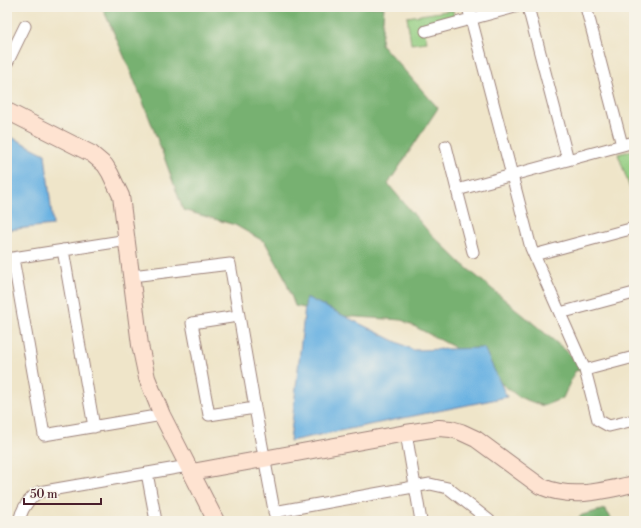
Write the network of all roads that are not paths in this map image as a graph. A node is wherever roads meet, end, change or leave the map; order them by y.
1 (468, 7) edge
2 (515, 7) edge
3 (528, 7) edge
4 (586, 7) edge
5 (471, 19) junction
6 (25, 26) dead end
7 (426, 31) dead end
8 (7, 63) edge
9 (7, 111) edge
10 (634, 142) edge
11 (622, 145) junction
12 (446, 146) dead end
13 (568, 160) junction
14 (512, 175) junction
15 (457, 190) junction
16 (634, 228) edge
17 (128, 240) junction
18 (63, 250) junction
19 (473, 252) dead end
20 (534, 255) junction
21 (132, 276) junction
22 (634, 293) edge
23 (560, 313) junction
24 (238, 316) junction
25 (634, 357) edge
26 (585, 370) junction
27 (255, 408) junction
28 (162, 414) junction
29 (632, 422) edge
30 (94, 427) junction
31 (406, 432) junction
32 (265, 459) junction
33 (190, 469) junction
34 (147, 473) junction
35 (634, 484) edge
36 (415, 486) junction
37 (275, 516) edge
38 (20, 521) edge
39 (156, 521) edge
40 (216, 521) edge
41 (421, 521) edge
42 (490, 521) edge

1 - 5 street
2 - 5 street
3 - 13 street
4 - 11 street
5 - 7 street
5 - 14 street
6 - 8 street
9 - 17 street
10 - 11 street
11 - 13 street
12 - 15 street
13 - 14 street
14 - 15 street
14 - 20 street
15 - 19 street
16 - 20 street
17 - 18 street
17 - 21 street
18 - 30 street
18 - 30 street
20 - 23 street
21 - 24 street
21 - 28 street
22 - 23 street
23 - 26 street
24 - 27 street
24 - 27 street
25 - 26 street
26 - 29 street
27 - 32 street
28 - 30 street
28 - 33 street
31 - 32 street
31 - 35 street
31 - 36 street
32 - 33 street
32 - 37 street
33 - 34 street
33 - 40 street
34 - 38 street
34 - 39 street
36 - 37 street
36 - 41 street
36 - 42 street

